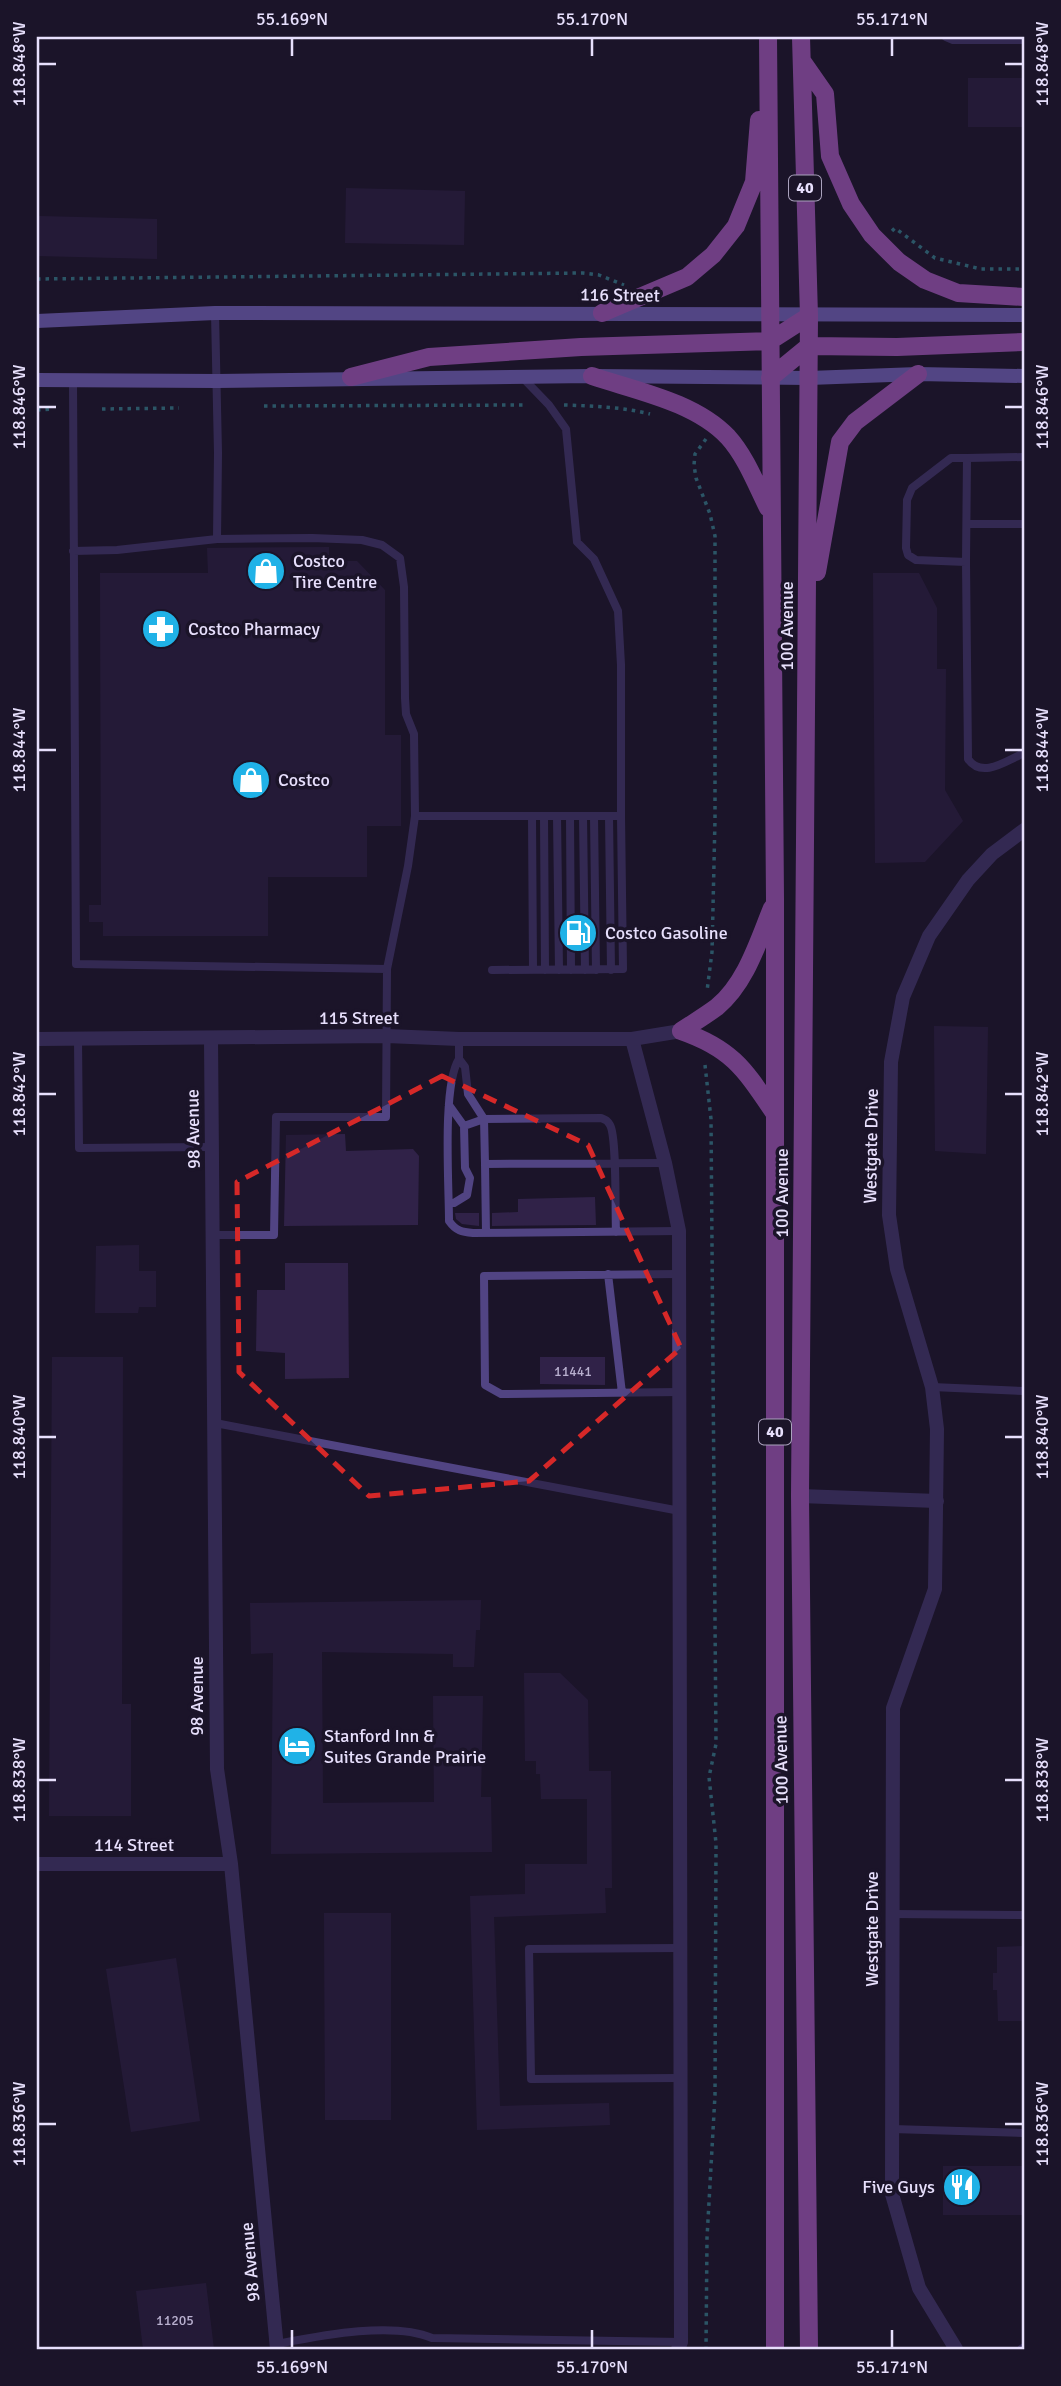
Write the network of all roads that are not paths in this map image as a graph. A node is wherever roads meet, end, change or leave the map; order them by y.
1 (768, 37) edge
2 (801, 37) edge
3 (946, 37) edge
4 (1024, 40) edge
5 (802, 61) junction
6 (769, 91) junction
7 (1024, 297) edge
8 (215, 313) junction
9 (603, 313) junction
10 (1024, 315) edge
11 (769, 316) junction
12 (809, 316) junction
13 (37, 321) edge
14 (769, 341) junction
15 (1024, 342) edge
16 (809, 346) junction
17 (918, 374) junction
18 (592, 376) junction
19 (1024, 376) edge
20 (351, 377) junction
21 (522, 377) junction
22 (769, 377) junction
23 (808, 378) junction
24 (37, 380) edge
25 (73, 380) junction
26 (217, 381) junction
27 (1024, 457) edge
28 (967, 458) junction
29 (771, 514) junction
30 (967, 524) junction
31 (1024, 524) edge
32 (217, 539) junction
33 (73, 551) junction
34 (966, 562) junction
35 (808, 624) junction
36 (1024, 753) edge
37 (415, 816) junction
38 (532, 816) junction
39 (544, 816) junction
40 (558, 816) junction
41 (570, 816) junction
42 (583, 816) junction
43 (594, 816) junction
44 (609, 816) junction
45 (621, 816) junction
46 (1024, 830) edge
47 (775, 899) junction
48 (387, 969) junction
49 (492, 970) dead end
50 (533, 970) junction
51 (545, 970) junction
52 (559, 970) junction
53 (571, 970) junction
54 (585, 970) junction
55 (596, 970) junction
56 (611, 970) junction
57 (681, 1031) junction
58 (387, 1036) junction
59 (37, 1039) edge
60 (78, 1039) junction
61 (211, 1039) junction
62 (459, 1039) junction
63 (632, 1039) junction
64 (459, 1059) junction
65 (449, 1105) junction
66 (775, 1114) junction
67 (484, 1119) junction
68 (464, 1126) junction
69 (212, 1147) junction
70 (614, 1163) junction
71 (664, 1163) junction
72 (485, 1164) junction
73 (449, 1203) junction
74 (679, 1231) junction
75 (616, 1232) junction
76 (486, 1233) junction
77 (213, 1235) junction
78 (679, 1274) junction
79 (608, 1275) junction
80 (932, 1387) junction
81 (1024, 1391) edge
82 (680, 1392) junction
83 (622, 1393) junction
84 (215, 1423) junction
85 (800, 1496) junction
86 (937, 1501) junction
87 (680, 1511) junction
88 (37, 1864) edge
89 (231, 1864) junction
90 (891, 1914) junction
91 (1024, 1914) edge
92 (680, 1948) junction
93 (680, 2078) junction
94 (892, 2129) junction
95 (1024, 2133) edge
96 (679, 2345) edge
97 (277, 2346) edge
98 (775, 2349) edge
99 (809, 2349) edge
100 (956, 2349) edge

1 - 6 main road, 100 Avenue / 40
2 - 5 main road, 100 Avenue / 40
3 - 4 lane
5 - 7 main road
5 - 12 main road, 100 Avenue / 40
6 - 9 main road
6 - 11 main road, 100 Avenue / 40
8 - 9 main road, 116 Street
8 - 13 main road, 116 Street
8 - 26 lane
9 - 11 main road, 116 Street
10 - 12 main road, 116 Street
11 - 12 main road, 116 Street
11 - 14 main road, 100 Avenue / 40
12 - 14 main road
12 - 16 main road, 100 Avenue / 40
14 - 20 main road
14 - 22 main road, 100 Avenue / 40
15 - 16 main road
16 - 22 main road
16 - 23 main road, 100 Avenue / 40
17 - 19 main road
17 - 23 main road
17 - 35 main road
18 - 21 main road
18 - 22 main road
18 - 29 main road
20 - 21 main road
20 - 26 main road
21 - 45 lane
22 - 23 main road
22 - 29 main road, 100 Avenue / 40
23 - 35 main road, 100 Avenue / 40
24 - 25 main road
25 - 26 main road
25 - 33 lane
26 - 32 lane
27 - 28 lane
28 - 30 lane
28 - 34 lane
29 - 47 main road, 100 Avenue / 40
30 - 31 lane
30 - 34 lane
32 - 33 lane
32 - 37 lane
33 - 48 lane
34 - 36 lane
35 - 85 main road, 100 Avenue / 40
37 - 38 lane
37 - 48 lane
38 - 39 lane
38 - 50 lane
39 - 40 lane
39 - 51 lane
40 - 41 lane
40 - 52 lane
41 - 42 lane
41 - 53 lane
42 - 43 lane
42 - 54 lane
43 - 44 lane
43 - 55 lane
44 - 45 lane
44 - 56 lane
45 - 56 lane
46 - 80 street, Westgate Drive
47 - 57 main road
47 - 66 main road, 100 Avenue / 40
48 - 58 lane
49 - 50 lane
50 - 51 lane
51 - 52 lane
52 - 53 lane
53 - 54 lane
54 - 55 lane
55 - 56 lane
57 - 63 street, 115 Street
57 - 66 main road
58 - 61 street, 115 Street
58 - 62 street, 115 Street
58 - 77 lane
59 - 60 street, 115 Street
60 - 61 street, 115 Street
60 - 69 lane
61 - 69 street, 98 Avenue
62 - 63 street, 115 Street
62 - 64 lane
63 - 71 street
64 - 65 lane
64 - 67 lane
65 - 68 lane
65 - 73 lane
66 - 98 main road, 100 Avenue / 40
67 - 68 lane
67 - 70 lane
67 - 72 lane
68 - 73 lane
69 - 77 street, 98 Avenue
70 - 71 lane
70 - 72 lane
70 - 75 lane
71 - 74 street
72 - 76 lane
73 - 76 lane
74 - 75 lane
74 - 78 street
75 - 76 lane
77 - 84 street, 98 Avenue
78 - 79 lane
78 - 82 street
79 - 83 lane
79 - 83 lane
80 - 81 lane
80 - 86 street, Westgate Drive
82 - 83 lane
82 - 87 street
84 - 87 lane
84 - 89 street, 98 Avenue
85 - 86 street
85 - 99 main road, 100 Avenue / 40
86 - 90 street, Westgate Drive
87 - 92 street
88 - 89 street, 114 Street
89 - 97 street, 98 Avenue
90 - 91 lane
90 - 94 street, Westgate Drive
92 - 93 street
92 - 93 lane
93 - 96 street
94 - 95 lane
94 - 100 street, Westgate Drive
96 - 97 lane

